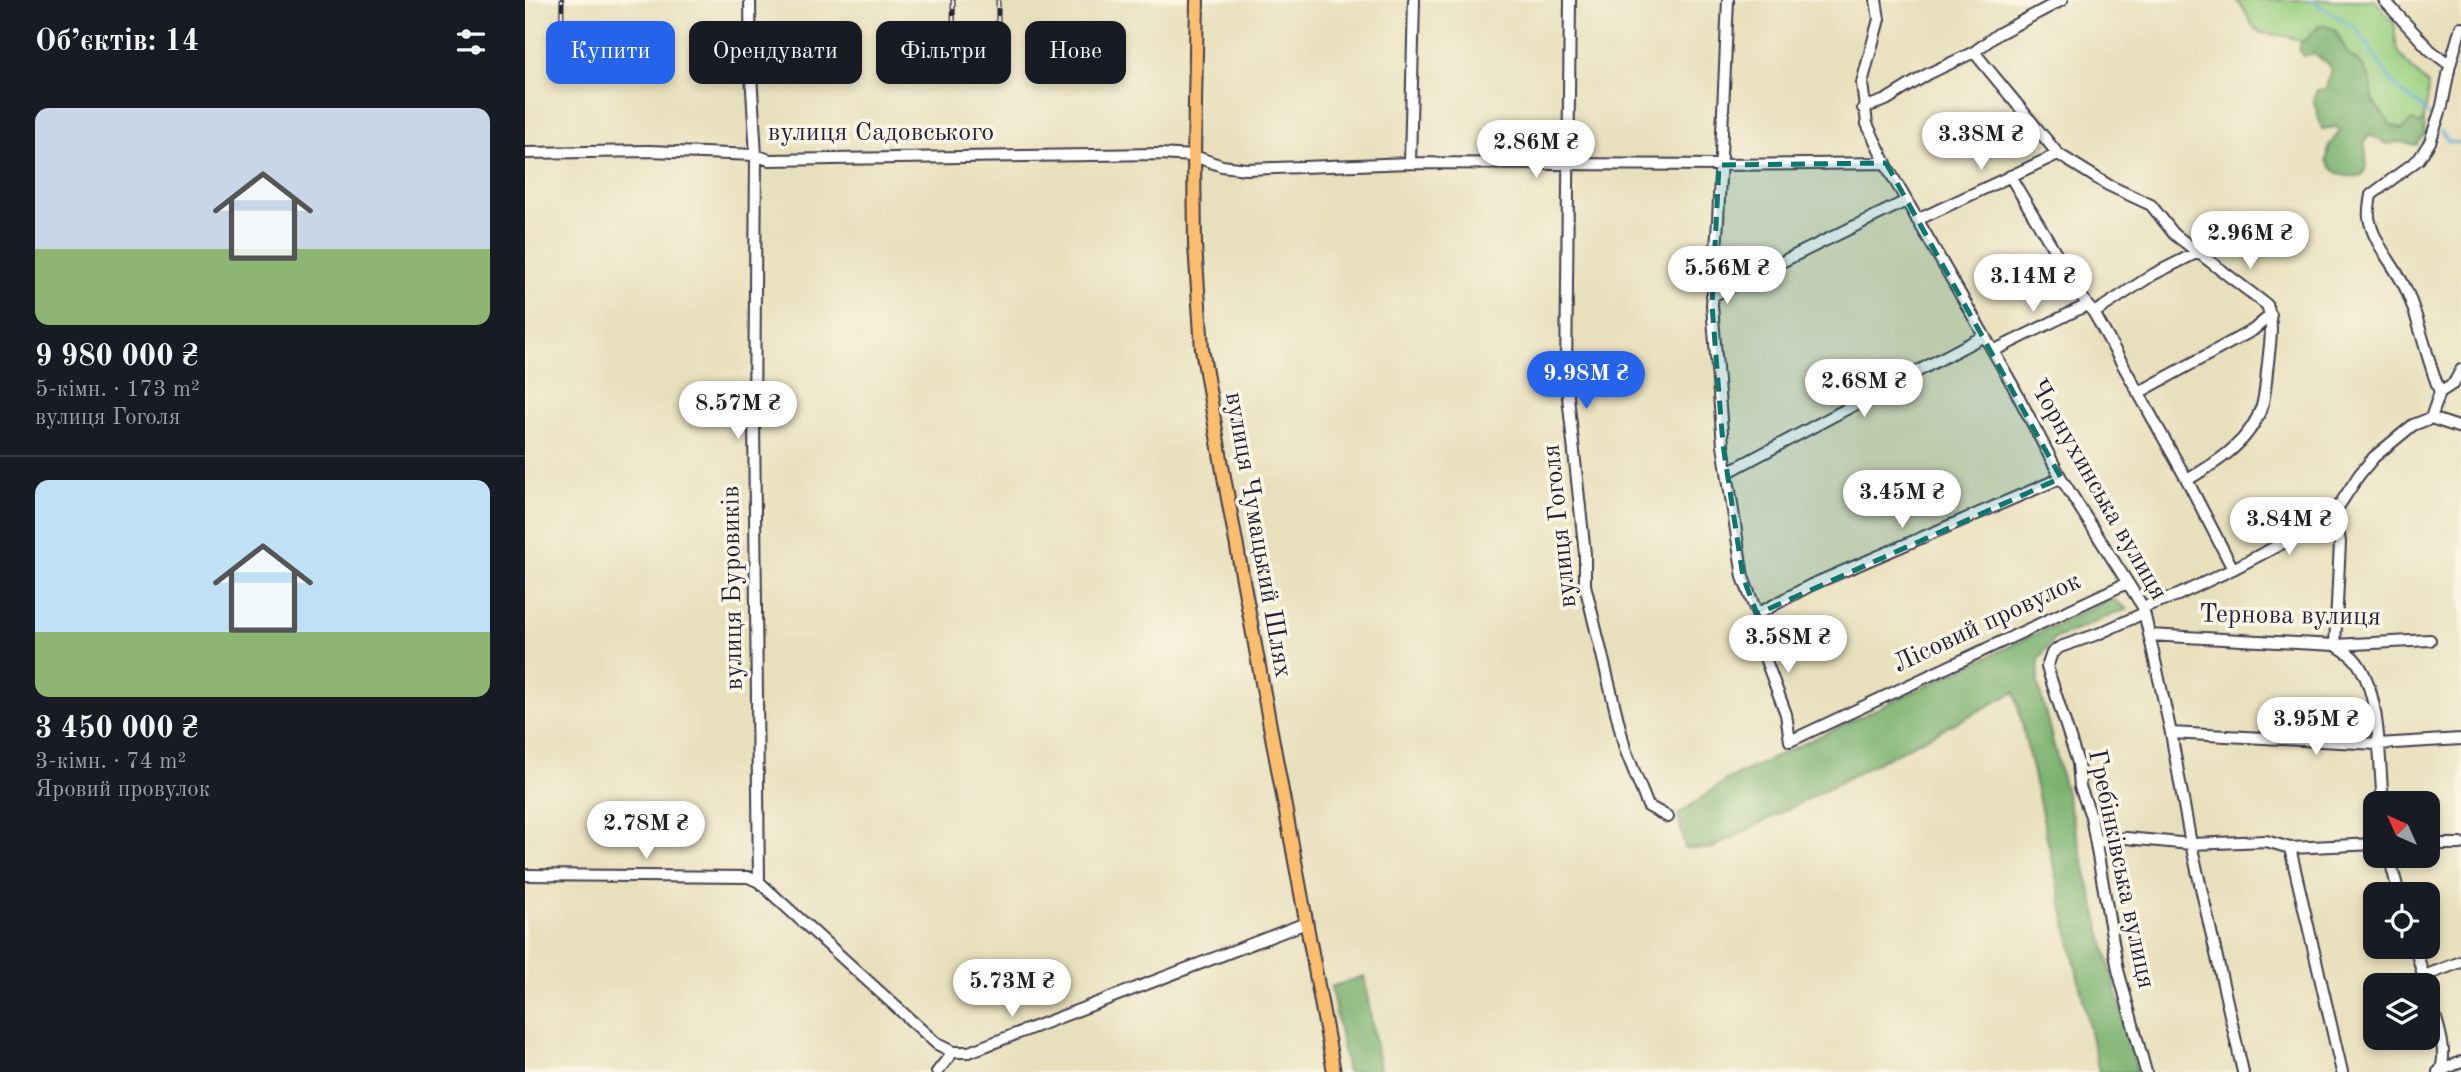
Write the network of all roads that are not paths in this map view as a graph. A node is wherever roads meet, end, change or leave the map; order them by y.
1 (750, 0) edge
2 (1197, 0) edge
3 (1414, 0) edge
4 (1570, 0) edge
5 (1728, 0) edge
6 (1876, 0) edge
7 (2062, 0) edge
8 (2384, 0) edge
9 (2461, 27) edge
10 (1974, 52) junction
11 (2449, 65) junction
12 (1863, 108) junction
13 (525, 153) edge
14 (2058, 154) junction
15 (756, 155) junction
16 (1194, 156) junction
17 (1409, 163) junction
18 (1886, 163) junction
19 (1569, 164) junction
20 (1719, 165) junction
21 (2010, 176) junction
22 (1906, 201) junction
23 (1917, 220) junction
24 (2198, 252) junction
25 (1712, 296) junction
26 (2090, 309) junction
27 (2271, 315) junction
28 (1984, 336) junction
29 (1993, 351) junction
30 (2461, 370) edge
31 (2440, 392) junction
32 (2138, 393) junction
33 (2431, 418) junction
34 (2461, 428) edge
35 (1728, 472) junction
36 (2061, 478) junction
37 (2187, 480) junction
38 (2331, 518) junction
39 (2232, 569) junction
40 (2127, 583) junction
41 (2143, 610) junction
42 (1757, 614) junction
43 (2149, 635) junction
44 (2430, 640) dead end
45 (2335, 645) junction
46 (2171, 733) junction
47 (2461, 739) edge
48 (2378, 744) junction
49 (2382, 791) edge
50 (1668, 817) dead end
51 (2097, 842) junction
52 (2191, 844) junction
53 (2440, 844) edge
54 (2461, 844) edge
55 (2363, 845) edge
56 (2290, 848) junction
57 (525, 875) edge
58 (759, 882) junction
59 (1306, 923) junction
60 (2461, 962) edge
61 (2440, 975) edge
62 (2440, 1034) edge
63 (953, 1052) junction
64 (2461, 1062) edge
65 (936, 1072) edge
66 (1334, 1072) edge
67 (2145, 1072) edge
68 (2243, 1072) edge
69 (2342, 1072) edge
70 (2439, 1072) edge

1 - 15 street, вулиця Буровиків
2 - 16 main road, вулиця Чумацький Шлях
3 - 17 street
4 - 19 street, вулиця Гоголя
5 - 20 street
6 - 12 street
7 - 10 street
8 - 11 street
9 - 11 street
10 - 12 street
10 - 14 street
11 - 31 street
12 - 18 street, Чорнухинська вулиця
13 - 15 street, вулиця Садовського
14 - 21 street
14 - 24 street
15 - 16 street, вулиця Садовського
15 - 58 street, вулиця Буровиків
16 - 17 street, вулиця Садовського
16 - 59 main road, вулиця Чумацький Шлях
17 - 19 street, вулиця Садовського
18 - 20 street, вулиця Садовського
18 - 22 street, Чорнухинська вулиця
19 - 20 street, вулиця Садовського
19 - 50 street, вулиця Гоголя
20 - 25 street
21 - 23 street
21 - 26 street
22 - 23 street, Чорнухинська вулиця
22 - 25 street
23 - 28 street, Чорнухинська вулиця
24 - 26 street
24 - 27 street
25 - 35 street
26 - 29 street
26 - 32 street
27 - 32 street
27 - 37 street
28 - 29 street, Чорнухинська вулиця
28 - 35 street
29 - 36 street, Чорнухинська вулиця
30 - 31 street
31 - 33 street
32 - 37 street
33 - 34 street
33 - 38 street
35 - 42 street
36 - 40 street, Чорнухинська вулиця
36 - 42 street
37 - 39 street
38 - 39 street
38 - 45 street
39 - 41 street
40 - 41 street, Чорнухинська вулиця
40 - 42 street, Лісовий провулок
41 - 43 street, Чорнухинська вулиця
41 - 51 street, Гребінківська вулиця
43 - 45 street, Тернова вулиця
43 - 46 street, Чорнухинська вулиця
44 - 45 street, Тернова вулиця
45 - 48 street
46 - 48 street
46 - 52 street, Чорнухинська вулиця
47 - 48 street
48 - 49 street
51 - 52 street
51 - 67 street, Гребінківська вулиця
52 - 56 street
52 - 68 street, Чорнухинська вулиця
53 - 54 street
55 - 56 street
56 - 69 street
57 - 58 street
58 - 63 street
59 - 63 street
59 - 66 main road, вулиця Чумацький Шлях
60 - 61 street
62 - 70 street
63 - 65 street
64 - 70 street

